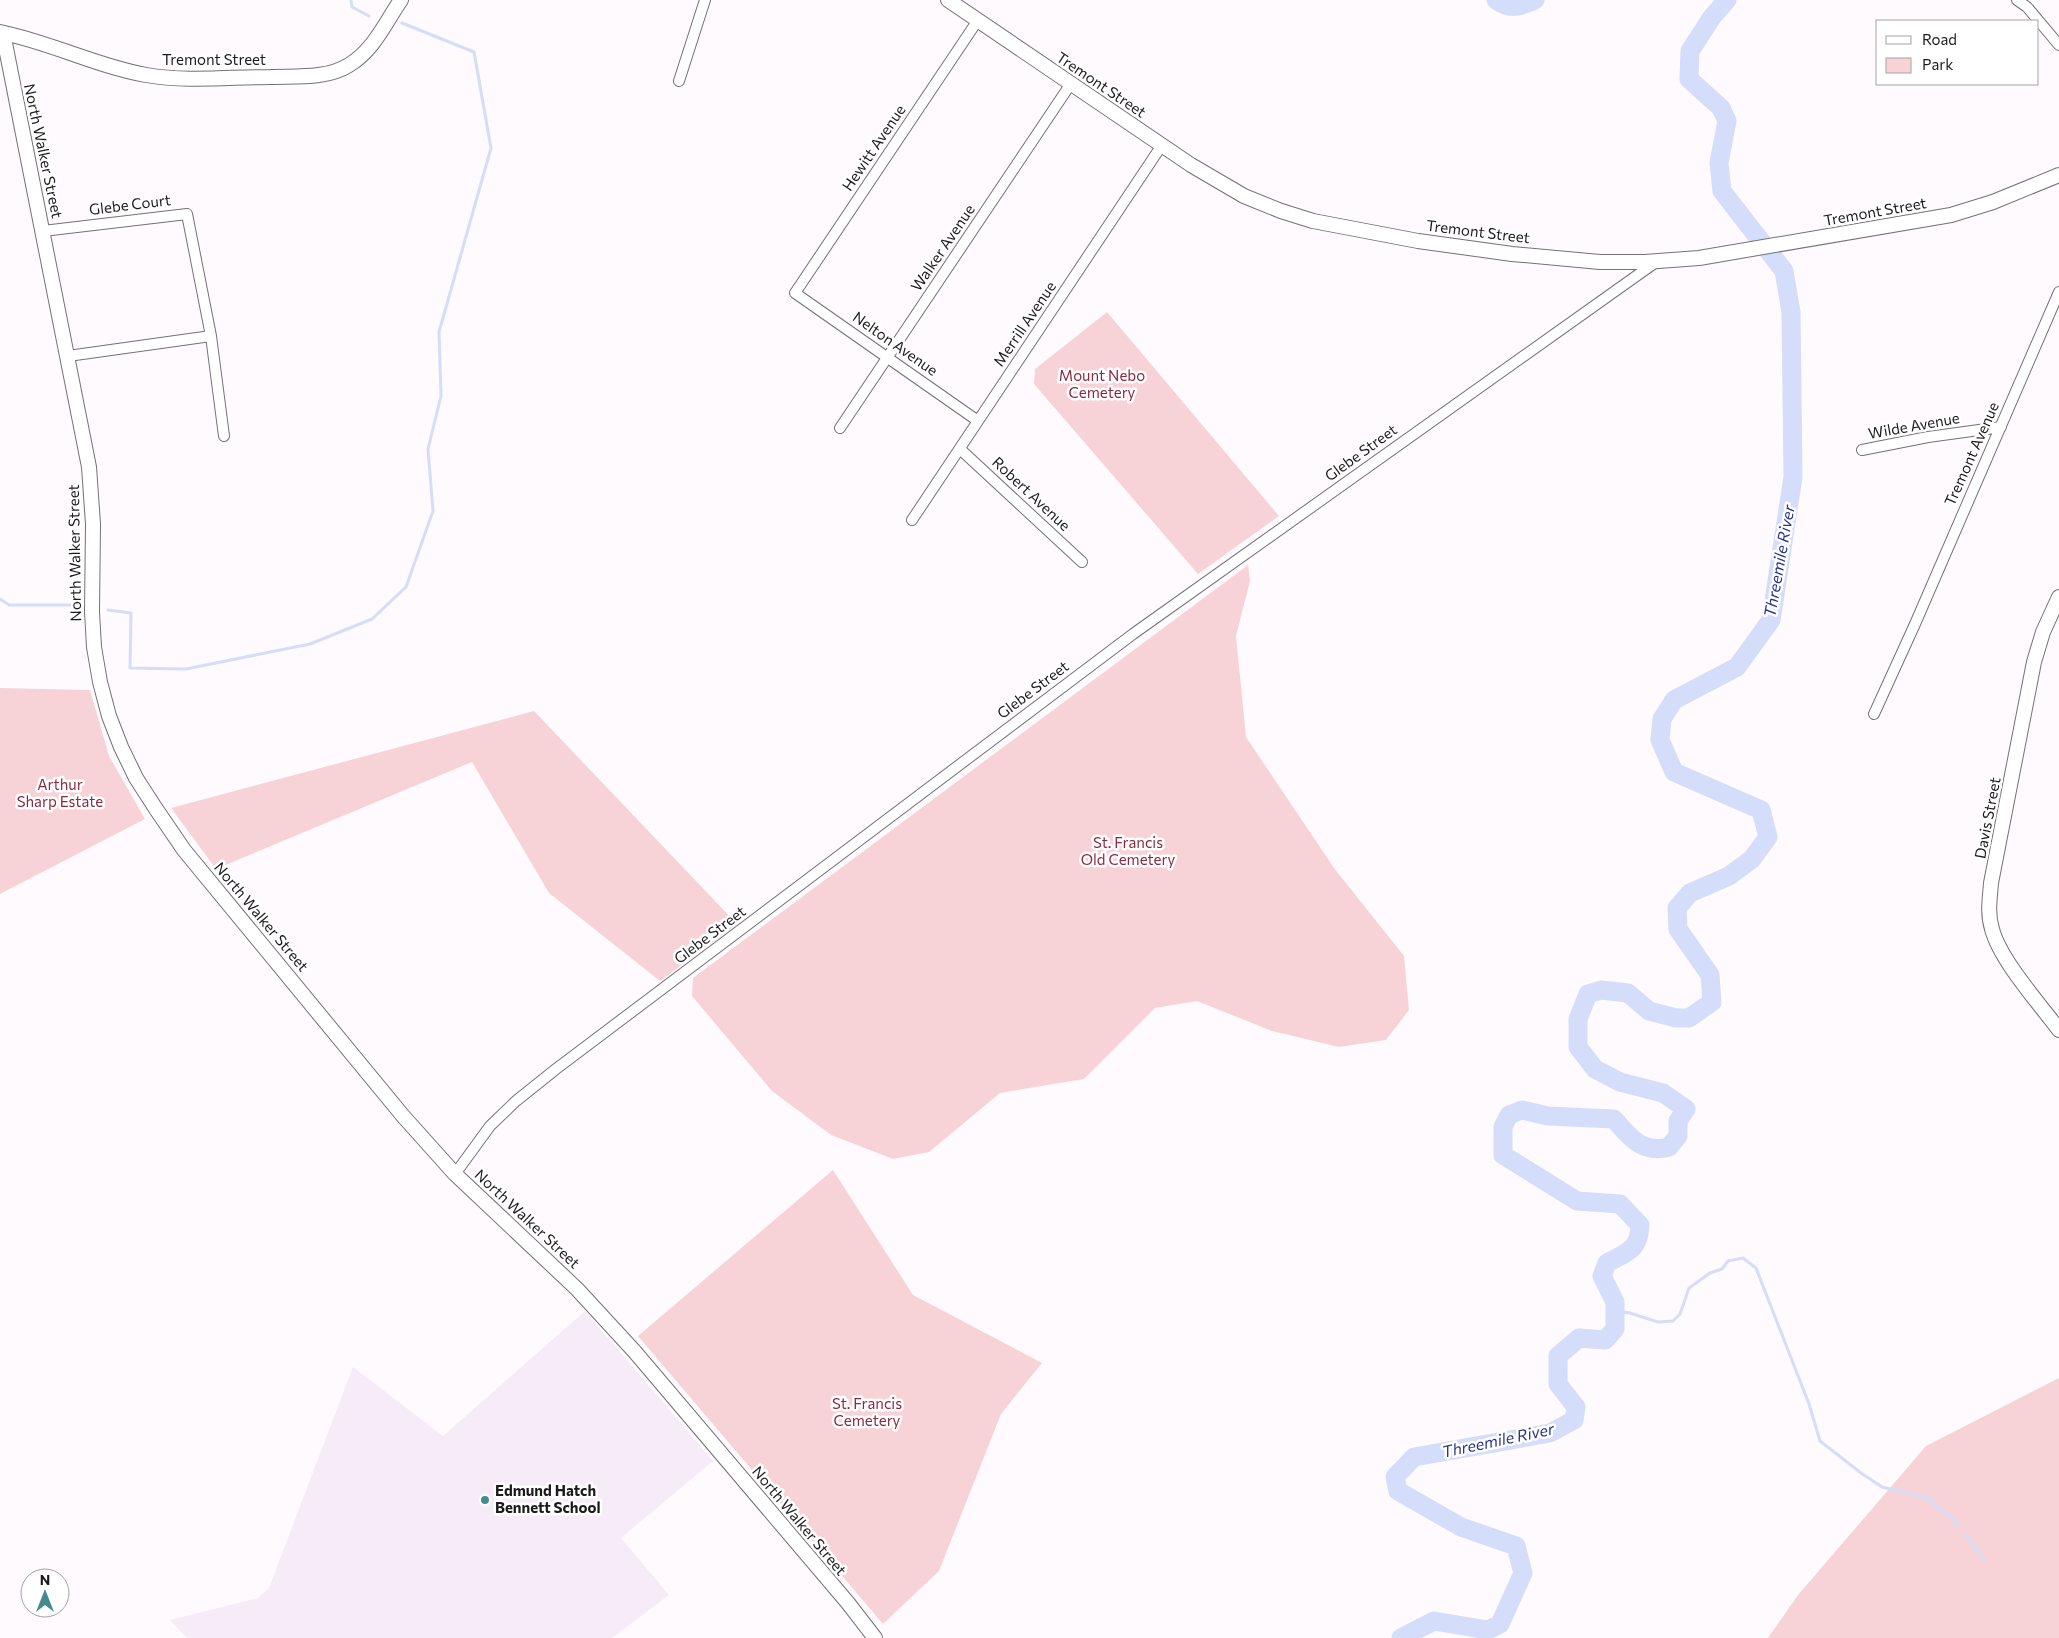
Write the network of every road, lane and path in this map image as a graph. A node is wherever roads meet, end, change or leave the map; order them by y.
1 (401, 0) edge
2 (705, 0) edge
3 (948, 0) edge
4 (2017, 0) edge
5 (978, 20) junction
6 (2038, 20) edge
7 (2039, 21) edge
8 (2, 32) edge
9 (2059, 45) edge
10 (679, 81) dead end
11 (1070, 84) junction
12 (1162, 145) junction
13 (2059, 175) edge
14 (43, 231) junction
15 (1656, 262) junction
16 (2059, 292) edge
17 (795, 293) joint
18 (211, 336) junction
19 (68, 356) junction
20 (888, 357) junction
21 (978, 421) junction
22 (2001, 427) junction
23 (840, 428) dead end
24 (224, 436) dead end
25 (960, 449) junction
26 (1862, 450) dead end
27 (912, 520) dead end
28 (1082, 562) dead end
29 (2059, 597) edge
30 (2054, 617) edge
31 (1874, 714) dead end
32 (2059, 1030) edge
33 (455, 1174) junction
34 (875, 1638) edge

1 - 8 main road, Tremont Street
2 - 10 street
3 - 5 main road, Tremont Street
4 - 6 street
5 - 11 main road, Tremont Street
5 - 17 street, Hewitt Avenue
7 - 9 street
8 - 14 main road, North Walker Street
11 - 12 main road, Tremont Street
11 - 20 street, Walker Avenue
12 - 15 main road, Tremont Street
12 - 21 street, Merrill Avenue
13 - 15 main road, Tremont Street
14 - 18 street, Glebe Court
14 - 19 main road, North Walker Street
15 - 33 street, Glebe Street
16 - 22 street, Tremont Avenue
17 - 20 street, Nelton Avenue
18 - 19 street
18 - 24 street, Glebe Court
19 - 33 main road, North Walker Street
20 - 21 street, Nelton Avenue
20 - 23 street, Walker Avenue
21 - 25 street, Merrill Avenue
22 - 26 street, Wilde Avenue
22 - 31 street, Tremont Avenue
25 - 27 street, Merrill Avenue
25 - 28 street, Robert Avenue
29 - 30 main road, Davis Street
30 - 32 main road, Davis Street
33 - 34 main road, North Walker Street

